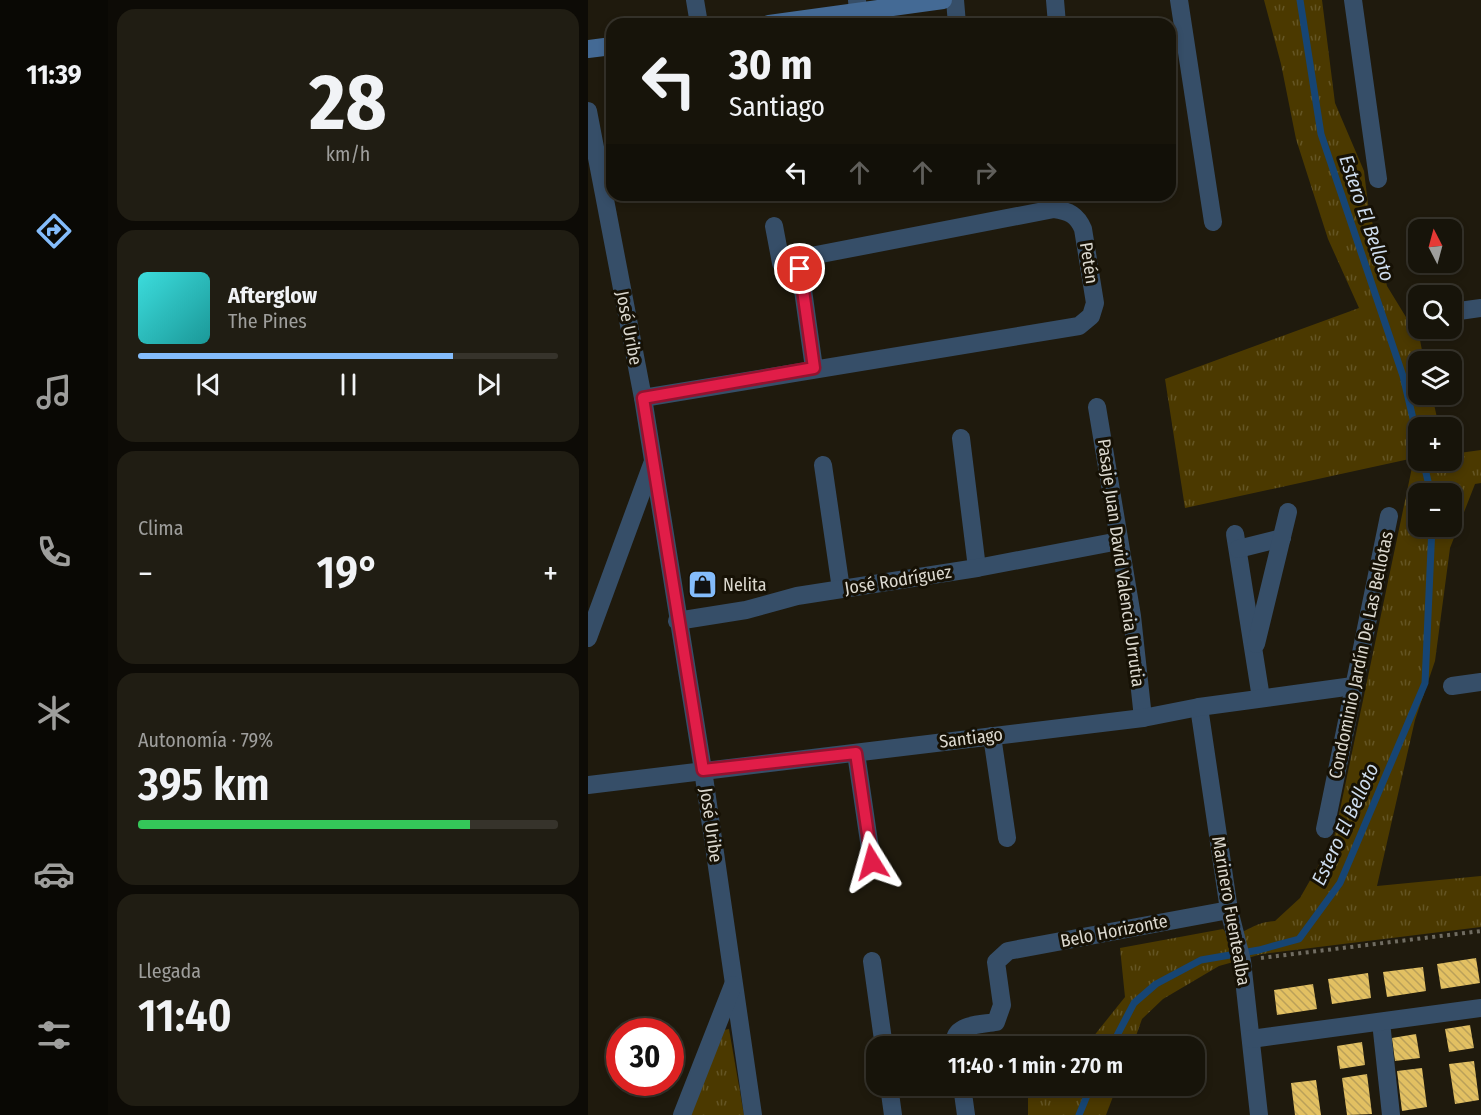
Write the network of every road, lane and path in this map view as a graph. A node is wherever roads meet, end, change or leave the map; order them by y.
1 (695, 0) edge
2 (943, 0) edge
3 (955, 0) edge
4 (1055, 0) edge
5 (1179, 0) edge
6 (1353, 0) edge
7 (858, 12) edge
8 (698, 18) edge
9 (814, 18) edge
10 (956, 18) edge
11 (1056, 18) edge
12 (606, 47) edge
13 (588, 49) edge
14 (588, 111) edge
15 (1378, 178) dead end
16 (1213, 222) dead end
17 (774, 226) dead end
18 (800, 269) junction
19 (1481, 308) edge
20 (1462, 311) edge
21 (814, 368) junction
22 (643, 398) junction
23 (1097, 407) dead end
24 (961, 438) dead end
25 (653, 463) junction
26 (823, 465) dead end
27 (1288, 512) dead end
28 (1389, 516) dead end
29 (1282, 538) junction
30 (1119, 541) junction
31 (977, 568) junction
32 (841, 589) junction
33 (677, 621) junction
34 (588, 638) edge
35 (1254, 652) junction
36 (1481, 682) edge
37 (1353, 686) junction
38 (1452, 686) dead end
39 (1261, 698) junction
40 (1199, 707) junction
41 (1143, 718) junction
42 (992, 736) junction
43 (856, 753) junction
44 (703, 770) junction
45 (588, 785) edge
46 (1325, 829) dead end
47 (1007, 838) dead end
48 (872, 862) dead end
49 (1229, 910) junction
50 (1481, 931) edge
51 (872, 961) dead end
52 (1242, 961) junction
53 (733, 985) junction
54 (1481, 1008) edge
55 (1381, 1022) junction
56 (882, 1036) edge
57 (957, 1036) edge
58 (1251, 1039) junction
59 (890, 1096) edge
60 (963, 1096) edge
61 (682, 1115) edge
62 (753, 1115) edge
63 (893, 1115) edge
64 (966, 1115) edge
65 (1259, 1115) edge
66 (1391, 1115) edge

1 - 8 street
2 - 7 street
3 - 10 street
4 - 11 street
5 - 16 street
6 - 15 street
7 - 9 street
12 - 13 street
14 - 22 street, José Uribe
17 - 18 street
18 - 21 street
18 - 21 street, Petén
19 - 20 street
21 - 22 street, Petén
22 - 25 street, José Uribe
23 - 30 street, Pasaje Juan David Valencia Urrutia
24 - 31 street
25 - 33 street, José Uribe
25 - 34 street
26 - 32 street
27 - 29 street
28 - 37 street, Condominio Jardín De Las Bellotas
29 - 35 street
29 - 35 street
30 - 31 street, José Rodríguez
30 - 41 street, Pasaje Juan David Valencia Urrutia
31 - 32 street, José Rodríguez
32 - 33 street, José Rodríguez
33 - 44 street, José Uribe
35 - 39 street
36 - 38 street
37 - 39 street, Santiago
37 - 46 street, Condominio Jardín De Las Bellotas
39 - 40 street, Santiago
40 - 41 street, Santiago
40 - 49 street, Marinero Fuentealba
41 - 42 street, Santiago
42 - 43 street, Santiago
42 - 47 street
43 - 44 street, Santiago
43 - 48 street
44 - 45 street, Santiago
44 - 53 street, José Uribe
49 - 52 street, Marinero Fuentealba
49 - 57 street, Belo Horizonte
50 - 52 path
51 - 56 street
52 - 58 street, Marinero Fuentealba
53 - 61 street
53 - 62 street, José Uribe
54 - 55 street
55 - 58 street
55 - 66 street
58 - 65 street, Marinero Fuentealba
59 - 63 street
60 - 64 street

